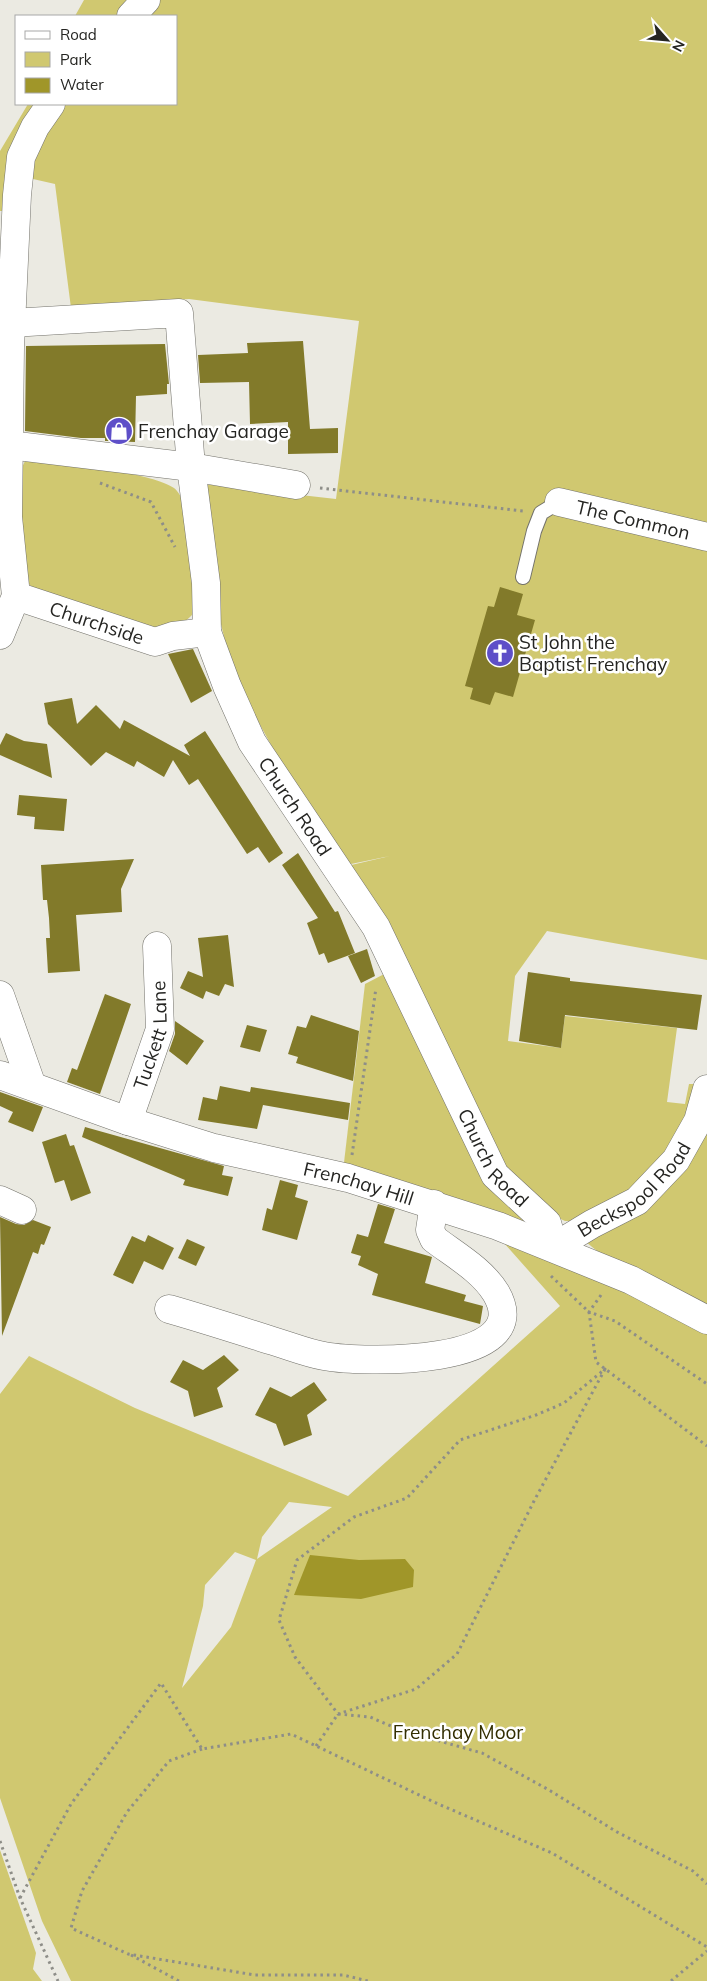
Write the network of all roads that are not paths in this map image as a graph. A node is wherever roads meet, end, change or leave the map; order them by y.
1 (146, 0) edge
2 (132, 15) edge
3 (50, 105) edge
4 (11, 323) junction
5 (9, 445) junction
6 (191, 467) junction
7 (296, 485) road end
8 (550, 508) joint
9 (707, 537) edge
10 (523, 577) dead end
11 (16, 596) junction
12 (208, 632) junction
13 (0, 635) edge
14 (157, 946) dead end
15 (0, 995) edge
16 (0, 1075) edge
17 (32, 1086) junction
18 (707, 1089) edge
19 (128, 1121) junction
20 (434, 1204) junction
21 (550, 1260) junction
22 (169, 1309) dead end
23 (707, 1320) edge

1 - 2 street
3 - 4 street
4 - 5 street
4 - 6 street, Church Road
5 - 6 street
5 - 11 street
6 - 7 street
6 - 12 street, Church Road
8 - 9 street, The Common
8 - 10 lane
11 - 12 street, Churchside
11 - 13 street
12 - 21 street, Church Road
14 - 19 street, Tuckett Lane
15 - 17 street
16 - 17 street, Frenchay Hill
17 - 19 street, Frenchay Hill
18 - 21 street, Beckspool Road
19 - 20 street, Frenchay Hill
20 - 21 street, Frenchay Hill
20 - 22 street
21 - 23 street, Frenchay Hill

